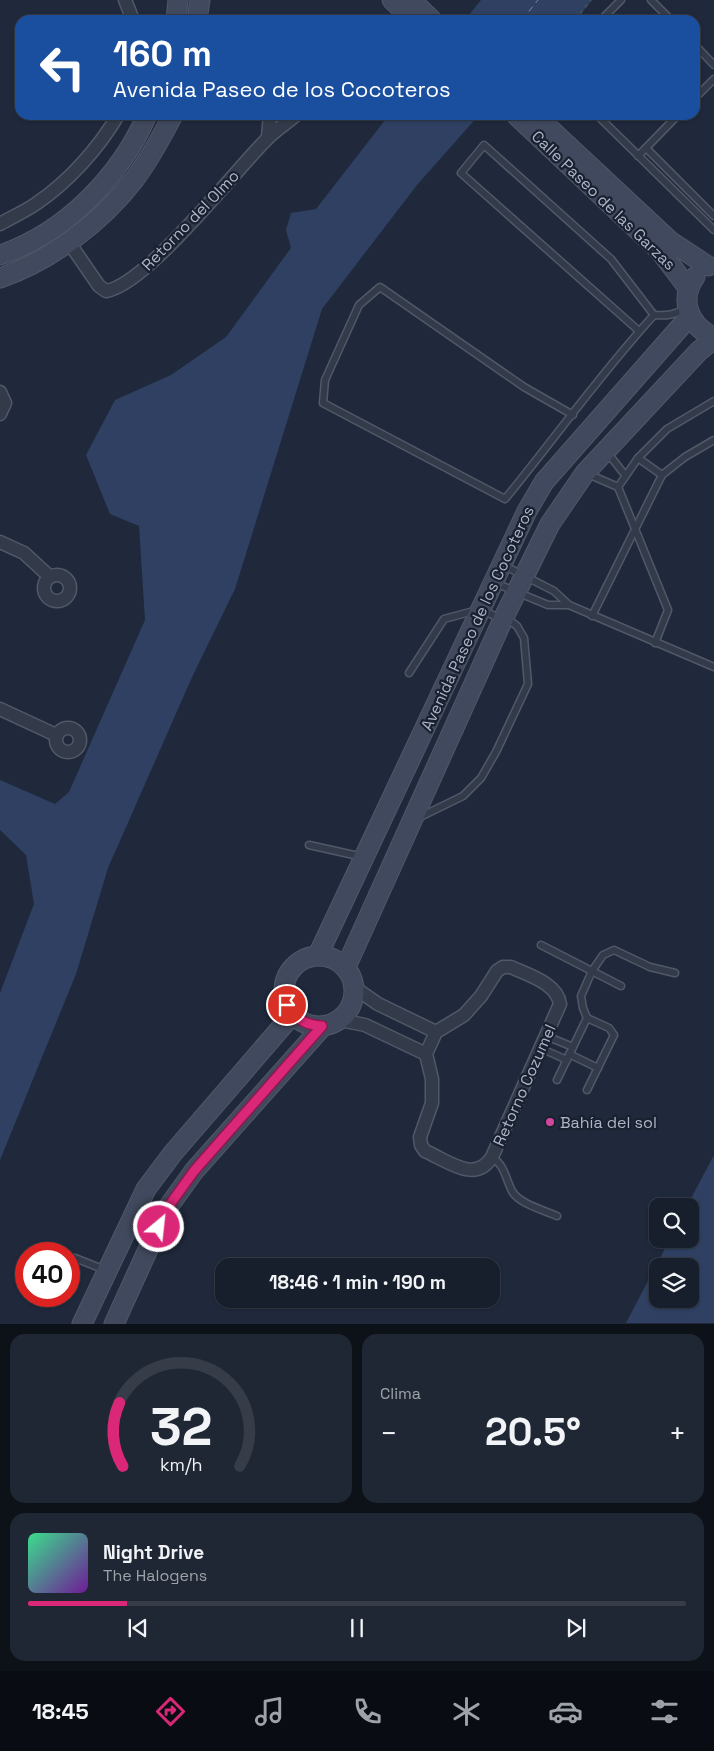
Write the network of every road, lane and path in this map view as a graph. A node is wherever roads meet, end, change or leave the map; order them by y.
1 (125, 0) edge
2 (178, 0) edge
3 (200, 0) edge
4 (392, 0) edge
5 (411, 0) edge
6 (591, 0) edge
7 (621, 0) edge
8 (651, 0) edge
9 (131, 15) edge
10 (176, 15) edge
11 (198, 15) edge
12 (408, 15) edge
13 (427, 15) edge
14 (580, 15) edge
15 (606, 15) edge
16 (665, 15) edge
17 (700, 50) edge
18 (714, 65) edge
19 (714, 79) edge
20 (700, 93) edge
21 (115, 120) edge
22 (145, 120) edge
23 (170, 120) edge
24 (270, 120) edge
25 (290, 120) edge
26 (527, 120) edge
27 (528, 120) edge
28 (602, 120) edge
29 (673, 120) edge
30 (268, 138) junction
31 (646, 148) junction
32 (638, 156) junction
33 (714, 216) edge
34 (0, 224) edge
35 (714, 230) edge
36 (68, 241) junction
37 (0, 255) edge
38 (711, 265) edge
39 (0, 278) edge
40 (688, 288) junction
41 (688, 312) junction
42 (654, 315) junction
43 (639, 331) junction
44 (714, 338) edge
45 (0, 392) edge
46 (714, 400) edge
47 (0, 414) edge
48 (573, 415) junction
49 (714, 440) edge
50 (606, 451) junction
51 (638, 458) junction
52 (585, 473) junction
53 (624, 475) junction
54 (662, 475) junction
55 (618, 488) junction
56 (636, 529) junction
57 (0, 542) edge
58 (502, 565) junction
59 (524, 575) junction
60 (50, 577) dead end
61 (493, 582) junction
62 (516, 593) junction
63 (569, 605) junction
64 (481, 609) junction
65 (592, 616) junction
66 (504, 619) junction
67 (655, 643) junction
68 (714, 667) edge
69 (409, 673) dead end
70 (0, 709) edge
71 (56, 736) dead end
72 (412, 822) junction
73 (309, 845) dead end
74 (364, 857) junction
75 (541, 944) dead end
76 (318, 955) junction
77 (346, 967) junction
78 (592, 972) junction
79 (675, 973) dead end
80 (621, 986) dead end
81 (355, 988) junction
82 (293, 1014) junction
83 (587, 1018) junction
84 (340, 1020) junction
85 (322, 1026) junction
86 (436, 1032) junction
87 (546, 1036) junction
88 (573, 1047) junction
89 (540, 1048) junction
90 (426, 1054) junction
91 (568, 1057) junction
92 (598, 1068) junction
93 (557, 1080) dead end
94 (587, 1090) dead end
95 (492, 1157) junction
96 (557, 1216) dead end
97 (80, 1260) edge
98 (106, 1271) junction
99 (82, 1324) edge
100 (114, 1324) edge

1 - 9 street
2 - 10 street
3 - 11 street
4 - 12 street
5 - 13 street
6 - 14 path
7 - 15 lane
8 - 16 lane
17 - 18 lane
19 - 20 lane
21 - 34 street
22 - 37 street
23 - 36 street
24 - 30 street
25 - 30 street, Retorno del Olmo
26 - 40 street, Calle Paseo de las Garzas
27 - 38 street, Calle Paseo de las Garzas
28 - 32 lane
29 - 31 lane
30 - 36 street, Retorno del Olmo
31 - 32 lane
31 - 33 lane
32 - 35 lane
36 - 39 street
38 - 40 street
40 - 41 street
41 - 42 lane
41 - 44 street, Avenida Paseo de los Cocoteros
41 - 58 street, Avenida Paseo de los Cocoteros
42 - 43 lane
42 - 43 lane
43 - 48 lane
44 - 50 street, Avenida Paseo de los Cocoteros
45 - 47 street
46 - 51 lane
48 - 48 lane
49 - 54 lane
50 - 52 street, Avenida Paseo de los Cocoteros
50 - 53 lane
51 - 53 lane
51 - 54 lane
52 - 55 lane
52 - 59 street, Avenida Paseo de los Cocoteros
53 - 55 lane
54 - 56 lane
55 - 56 lane
56 - 65 lane
56 - 67 lane
57 - 60 street
58 - 59 lane
58 - 61 street, Avenida Paseo de los Cocoteros
59 - 62 street, Avenida Paseo de los Cocoteros
59 - 63 lane
61 - 62 lane
61 - 64 street, Avenida Paseo de los Cocoteros
62 - 63 lane
62 - 66 street, Avenida Paseo de los Cocoteros
63 - 65 lane
64 - 66 lane
64 - 69 lane
64 - 74 street, Avenida Paseo de los Cocoteros
65 - 67 lane
66 - 72 street, Avenida Paseo de los Cocoteros
66 - 72 lane
67 - 68 lane
70 - 71 street
72 - 77 street, Avenida Paseo de los Cocoteros
73 - 74 lane
74 - 76 street, Avenida Paseo de los Cocoteros
75 - 78 lane
76 - 77 street
76 - 82 street
77 - 81 street
78 - 79 lane
78 - 80 lane
78 - 83 lane
81 - 84 street
81 - 86 street
82 - 85 street
82 - 98 street
83 - 88 lane
83 - 92 lane
84 - 85 street
84 - 90 street
85 - 100 street
86 - 87 street, Retorno Cozumel
86 - 90 street
87 - 88 lane
87 - 89 street, Retorno Cozumel
88 - 91 lane
89 - 91 lane
89 - 95 street, Retorno Cozumel
90 - 95 street, Retorno Cozumel
91 - 92 lane
91 - 93 lane
92 - 94 lane
95 - 96 lane
97 - 98 lane
98 - 99 street

